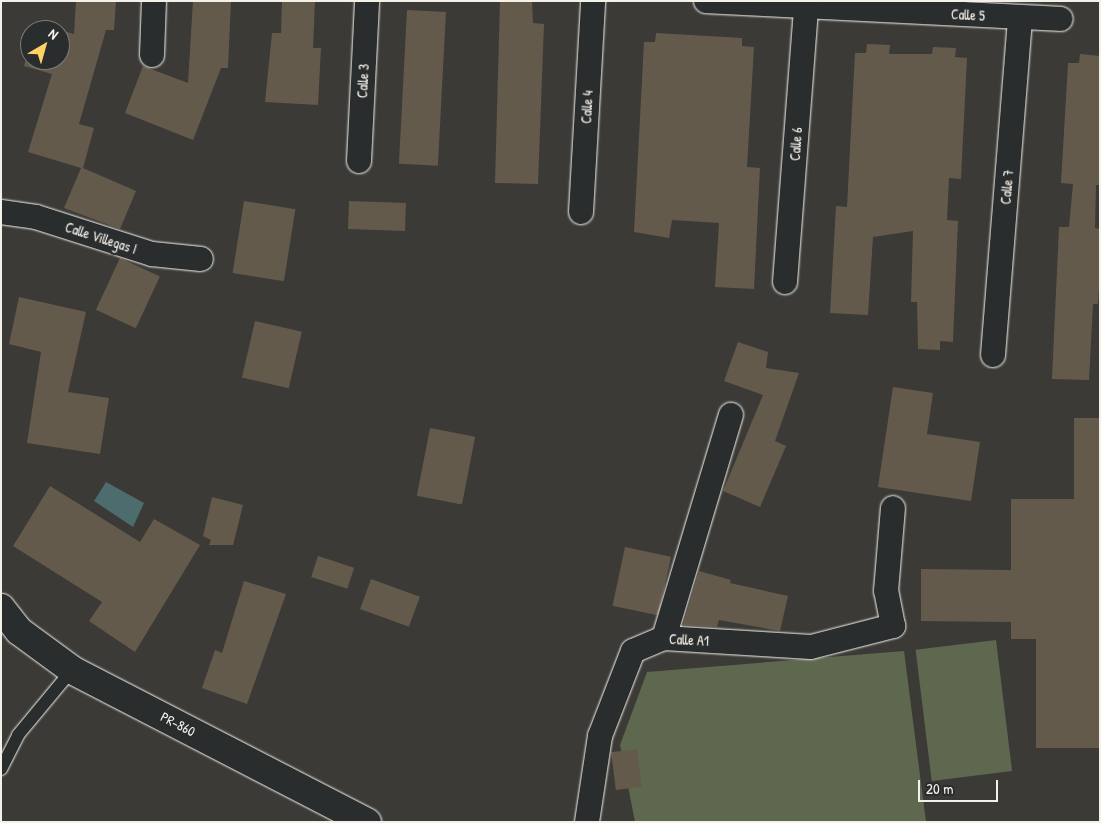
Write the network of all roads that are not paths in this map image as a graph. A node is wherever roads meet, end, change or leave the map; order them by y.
1 (154, 1) edge
2 (368, 1) edge
3 (593, 1) edge
4 (706, 1) edge
5 (806, 6) junction
6 (1020, 18) junction
7 (1060, 19) dead end
8 (152, 54) dead end
9 (359, 160) dead end
10 (1, 212) edge
11 (581, 212) dead end
12 (201, 259) dead end
13 (785, 282) dead end
14 (993, 355) dead end
15 (732, 415) dead end
16 (892, 508) dead end
17 (1, 608) edge
18 (664, 638) junction
19 (72, 670) junction
20 (1, 769) edge
21 (367, 822) edge
22 (587, 822) edge

1 - 8 street
2 - 9 street, Calle 3
3 - 11 street, Calle 4
4 - 5 street, Calle 5
5 - 6 street, Calle 5
5 - 13 street, Calle 6
6 - 7 street, Calle 5
6 - 14 street, Calle 7
10 - 12 street, Calle Villegas I
15 - 18 street
16 - 18 street, Calle A1
17 - 19 street, PR-860 / PR-860
18 - 22 street, Calle A1
19 - 20 lane
19 - 21 street, PR-860 / PR-860

